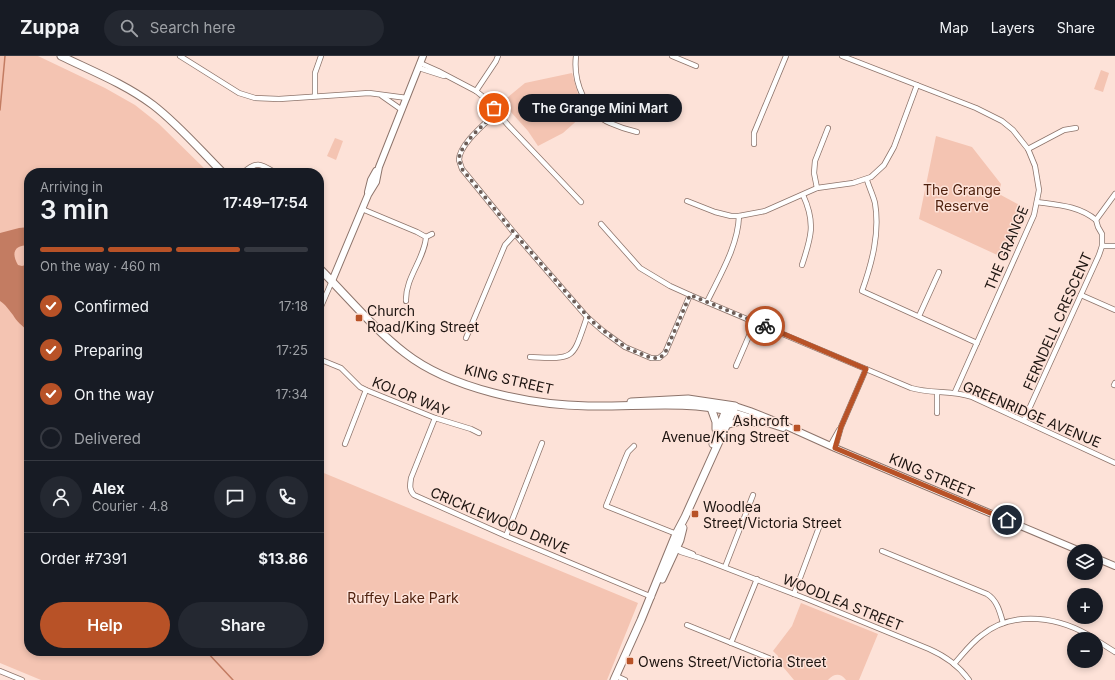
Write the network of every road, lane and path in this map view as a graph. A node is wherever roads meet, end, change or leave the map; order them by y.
1 (321, 56) edge
2 (423, 56) edge
3 (498, 56) edge
4 (576, 56) edge
5 (672, 56) edge
6 (786, 56) edge
7 (842, 56) edge
8 (66, 57) edge
9 (184, 57) edge
10 (420, 66) junction
11 (696, 66) dead end
12 (917, 85) junction
13 (476, 91) junction
14 (380, 94) junction
15 (316, 96) junction
16 (406, 98) junction
17 (402, 110) junction
18 (498, 111) junction
19 (828, 128) dead end
20 (1076, 128) dead end
21 (637, 132) dead end
22 (754, 144) dead end
23 (1028, 148) junction
24 (218, 168) edge
25 (248, 168) edge
26 (268, 168) edge
27 (867, 180) junction
28 (817, 188) junction
29 (1115, 194) edge
30 (803, 195) junction
31 (687, 201) dead end
32 (581, 202) dead end
33 (1037, 202) junction
34 (362, 209) junction
35 (739, 216) junction
36 (1096, 220) junction
37 (601, 224) dead end
38 (432, 234) dead end
39 (515, 234) junction
40 (426, 237) junction
41 (1102, 246) junction
42 (1115, 246) edge
43 (802, 266) dead end
44 (939, 272) dead end
45 (324, 273) edge
46 (332, 282) junction
47 (690, 295) junction
48 (1081, 295) junction
49 (324, 300) edge
50 (406, 300) dead end
51 (707, 302) junction
52 (1115, 310) edge
53 (919, 316) junction
54 (588, 317) junction
55 (755, 322) junction
56 (466, 338) dead end
57 (977, 343) junction
58 (530, 358) dead end
59 (324, 361) edge
60 (736, 366) dead end
61 (866, 369) junction
62 (366, 390) junction
63 (955, 392) junction
64 (937, 393) junction
65 (615, 405) junction
66 (711, 408) junction
67 (730, 408) junction
68 (937, 413) dead end
69 (435, 418) junction
70 (1024, 420) junction
71 (726, 426) junction
72 (779, 427) junction
73 (796, 431) junction
74 (479, 433) dead end
75 (716, 435) junction
76 (345, 444) dead end
77 (542, 444) dead end
78 (634, 446) dead end
79 (832, 447) junction
80 (1115, 463) edge
81 (753, 495) dead end
82 (692, 502) junction
83 (821, 522) dead end
84 (678, 534) junction
85 (506, 536) junction
86 (1067, 546) edge
87 (675, 548) junction
88 (882, 550) dead end
89 (1103, 561) edge
90 (1115, 566) edge
91 (725, 567) junction
92 (757, 579) junction
93 (794, 594) junction
94 (652, 597) junction
95 (1003, 623) junction
96 (688, 625) dead end
97 (1080, 632) edge
98 (731, 644) junction
99 (1103, 645) edge
100 (1115, 652) edge
101 (771, 659) dead end
102 (954, 664) junction
103 (0, 671) edge
104 (615, 678) edge
105 (22, 680) edge
106 (625, 680) edge
107 (969, 680) edge

1 - 15 street
2 - 10 main road
3 - 13 street
4 - 21 street
5 - 11 street
6 - 22 street
7 - 12 street, THE GRANGE
8 - 24 main road
9 - 15 street
10 - 13 street
10 - 16 main road
12 - 23 street, THE GRANGE
12 - 27 street
13 - 18 street
14 - 15 street
14 - 16 street
14 - 17 street
16 - 17 main road
17 - 34 main road
18 - 32 street
18 - 39 street
19 - 28 street
20 - 23 street
23 - 33 street, THE GRANGE
25 - 26 street
27 - 28 street
27 - 53 street
28 - 30 street
29 - 36 street
30 - 35 street
30 - 43 street
31 - 35 street
33 - 36 street
33 - 57 street, THE GRANGE
34 - 40 street
34 - 46 main road
35 - 51 street
36 - 41 street, FERNDELL CRESCENT
37 - 47 street, GREENRIDGE AVENUE
38 - 40 street
39 - 54 street
39 - 56 street
40 - 50 street
41 - 42 street
41 - 48 street, FERNDELL CRESCENT
44 - 53 street
45 - 46 main road, KING STREET
46 - 49 street
46 - 65 main road, KING STREET
47 - 51 street, GREENRIDGE AVENUE
47 - 54 street
48 - 52 street
48 - 70 street, FERNDELL CRESCENT
51 - 55 street, GREENRIDGE AVENUE
53 - 57 street
54 - 58 street
55 - 60 street
55 - 61 street, GREENRIDGE AVENUE
57 - 63 street, THE GRANGE
59 - 62 street, KOLOR WAY
61 - 64 street, GREENRIDGE AVENUE
61 - 79 street
62 - 69 street, KOLOR WAY
62 - 76 street
63 - 64 street, GREENRIDGE AVENUE
63 - 70 street, GREENRIDGE AVENUE
64 - 68 street
65 - 66 main road, KING STREET
65 - 67 main road, KING STREET
66 - 67 main road, KING STREET
66 - 75 main road
67 - 71 main road
67 - 72 main road, KING STREET
67 - 73 main road, KING STREET
67 - 75 main road
69 - 74 street, KOLOR WAY
69 - 85 street, CRICKLEWOOD DRIVE
70 - 80 street, GREENRIDGE AVENUE
71 - 72 main road
71 - 82 main road
72 - 73 main road, KING STREET
73 - 79 main road, KING STREET
75 - 82 main road
77 - 85 street
78 - 84 street
79 - 86 main road, KING STREET
81 - 91 street
82 - 84 main road
83 - 93 street
84 - 87 main road
85 - 94 street, CRICKLEWOOD DRIVE
87 - 91 street, WOODLEA STREET
87 - 94 main road
88 - 95 street
89 - 90 main road
91 - 92 street, WOODLEA STREET
92 - 93 street, WOODLEA STREET
92 - 98 street
93 - 102 street, WOODLEA STREET
94 - 104 main road
95 - 97 street
95 - 102 street
96 - 98 street
98 - 101 street
99 - 100 street
102 - 107 street, WOODLEA STREET
103 - 105 street
104 - 106 street

